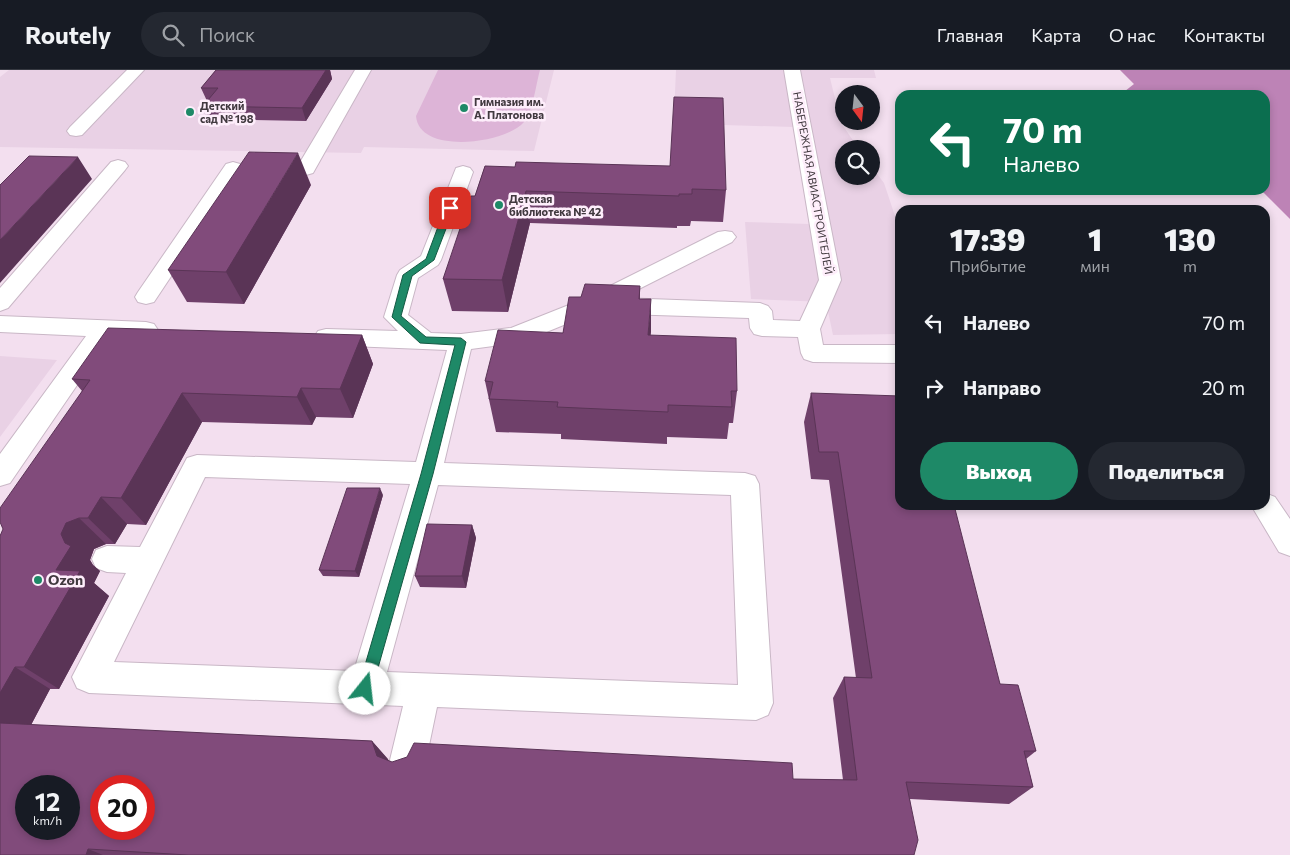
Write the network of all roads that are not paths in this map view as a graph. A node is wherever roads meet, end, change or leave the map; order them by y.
1 (136, 70) edge
2 (363, 70) edge
3 (792, 70) edge
4 (76, 131) dead end
5 (118, 166) dead end
6 (233, 168) dead end
7 (306, 169) dead end
8 (463, 172) dead end
9 (725, 237) dead end
10 (146, 297) dead end
11 (0, 303) edge
12 (590, 305) junction
13 (0, 324) edge
14 (104, 328) junction
15 (808, 329) junction
16 (168, 331) edge
17 (306, 336) edge
18 (424, 340) junction
19 (461, 342) junction
20 (895, 354) edge
21 (427, 474) junction
22 (0, 475) edge
23 (1268, 510) edge
24 (1290, 543) edge
25 (107, 559) dead end
26 (148, 561) junction
27 (365, 689) junction
28 (424, 690) junction
29 (408, 760) edge

1 - 4 street
2 - 7 street
3 - 15 street, НАБЕРЕЖНАЯ АВИАСТРОИТЕЛЕЙ
5 - 11 street
6 - 10 street
8 - 18 street
9 - 12 street
12 - 15 street
12 - 19 street
13 - 14 street
14 - 16 street
14 - 22 street
15 - 20 street
17 - 18 street
18 - 19 street
19 - 21 street
21 - 26 street
21 - 27 street
21 - 28 street
23 - 24 street
25 - 26 street
26 - 27 street
27 - 28 street
28 - 29 street

